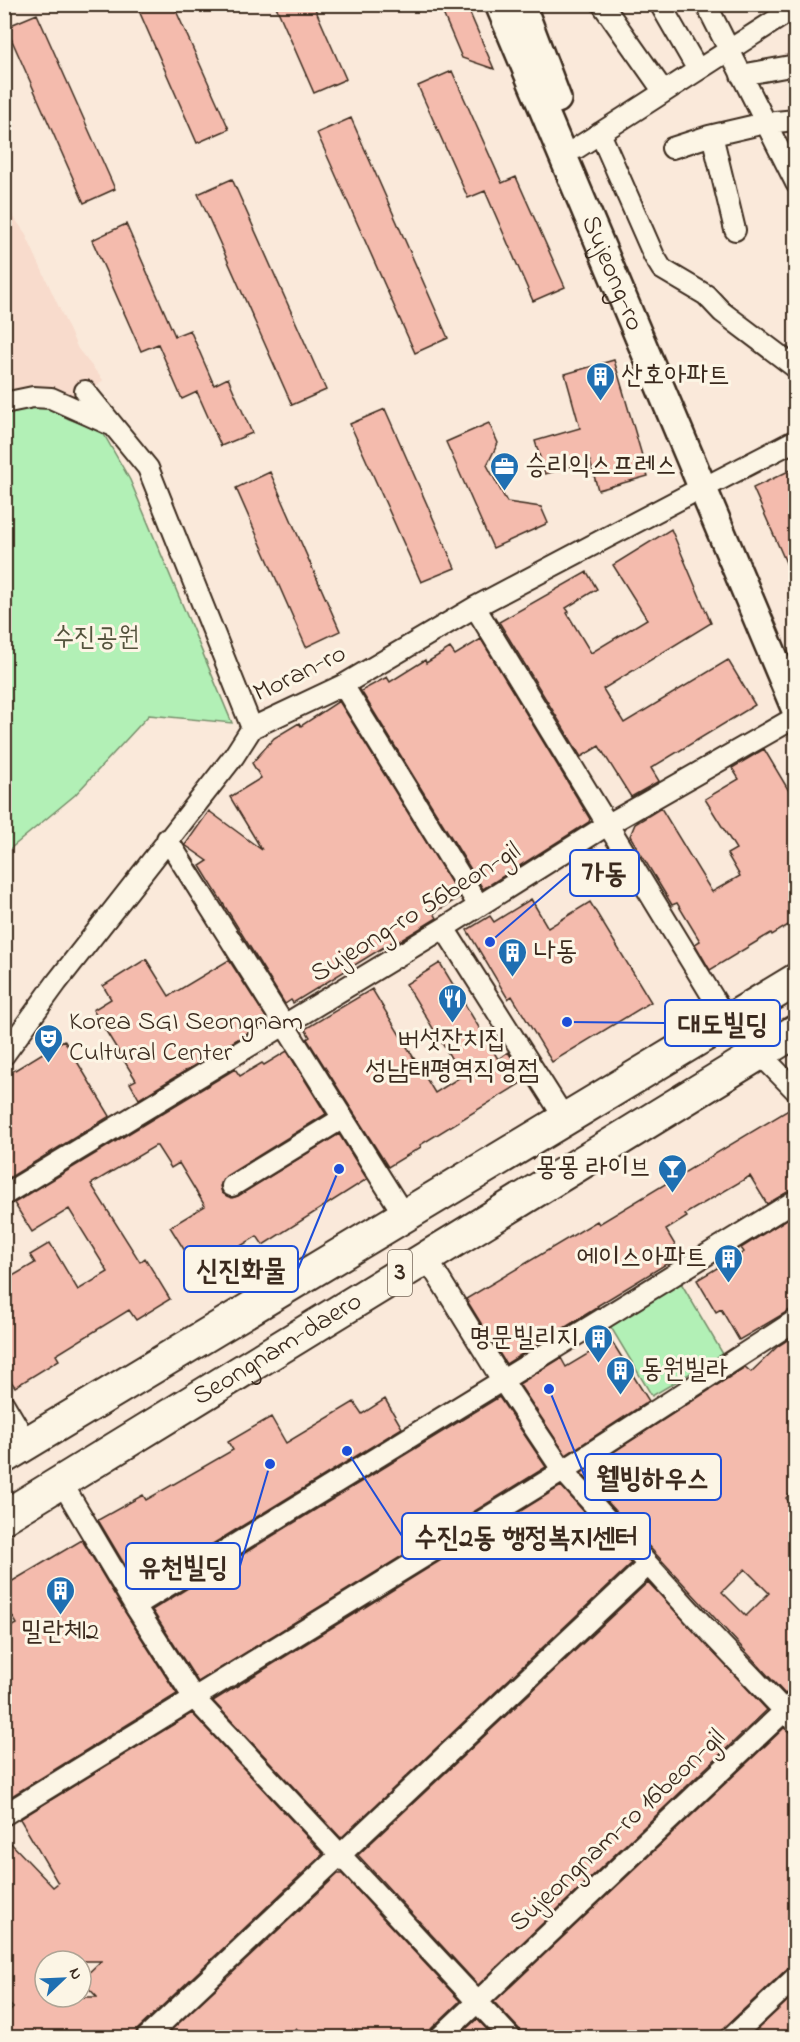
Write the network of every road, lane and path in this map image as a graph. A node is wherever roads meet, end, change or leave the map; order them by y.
1 (499, 4) edge
2 (521, 4) edge
3 (602, 4) edge
4 (660, 4) edge
5 (706, 4) edge
6 (795, 7) edge
7 (728, 50) junction
8 (795, 65) edge
9 (698, 70) junction
10 (741, 75) junction
11 (664, 92) junction
12 (795, 120) edge
13 (765, 123) junction
14 (600, 133) junction
15 (709, 136) junction
16 (577, 148) junction
17 (672, 148) dead end
18 (795, 183) edge
19 (735, 230) dead end
20 (795, 368) edge
21 (85, 392) dead end
22 (4, 403) edge
23 (111, 425) junction
24 (795, 440) edge
25 (708, 485) junction
26 (475, 607) junction
27 (795, 666) edge
28 (344, 685) junction
29 (795, 710) edge
30 (795, 717) edge
31 (252, 728) junction
32 (607, 825) junction
33 (168, 839) junction
34 (479, 906) junction
35 (444, 928) junction
36 (795, 980) edge
37 (728, 1022) junction
38 (284, 1025) junction
39 (795, 1031) edge
40 (759, 1053) junction
41 (4, 1055) edge
42 (795, 1091) edge
43 (343, 1118) junction
44 (565, 1119) junction
45 (232, 1186) dead end
46 (4, 1195) edge
47 (795, 1200) edge
48 (404, 1215) junction
49 (426, 1257) junction
50 (795, 1320) edge
51 (502, 1380) junction
52 (4, 1404) edge
53 (16, 1450) edge
54 (563, 1471) junction
55 (62, 1483) junction
56 (4, 1517) edge
57 (648, 1565) junction
58 (135, 1606) junction
59 (194, 1698) junction
60 (792, 1711) edge
61 (6, 1811) edge
62 (341, 1856) junction
63 (795, 1977) edge
64 (477, 2001) junction
65 (146, 2037) edge
66 (439, 2037) edge
67 (511, 2037) edge
68 (732, 2037) edge

1 - 25 main road, Sujeong-ro
2 - 16 main road, Sujeong-ro
3 - 11 street
4 - 9 street
5 - 7 street
6 - 7 street
7 - 9 street
7 - 10 street
8 - 10 street
9 - 11 street
10 - 13 street
11 - 14 street
12 - 13 street
13 - 15 street
13 - 18 street
14 - 16 street
14 - 20 street
15 - 17 street
15 - 19 street
16 - 25 main road, Sujeong-ro
21 - 23 street
22 - 23 street
23 - 31 street
24 - 25 street, Moran-ro
25 - 26 street, Moran-ro
25 - 27 main road, Sujeong-ro
25 - 29 main road, Sujeong-ro
26 - 28 street, Moran-ro
26 - 32 street
28 - 31 street, Moran-ro
28 - 34 street
30 - 32 street, Sujeong-ro 56beon-gil
31 - 33 street, Moran-ro
32 - 34 street, Sujeong-ro 56beon-gil
32 - 37 street
33 - 38 street
33 - 41 street, Moran-ro
34 - 35 street, Sujeong-ro 56beon-gil
35 - 38 street, Sujeong-ro 56beon-gil
35 - 44 street
36 - 37 main road, Seongnam-daero / 3
37 - 44 main road, Seongnam-daero / 3
38 - 43 street
38 - 46 street, Sujeong-ro 56beon-gil
39 - 40 main road, Seongnam-daero / 3
40 - 42 street
40 - 49 main road, Seongnam-daero / 3
43 - 45 street
43 - 48 street
44 - 48 main road, Seongnam-daero / 3
47 - 51 street
48 - 53 main road, Seongnam-daero / 3
49 - 51 street
49 - 55 main road, Seongnam-daero / 3
50 - 54 street
51 - 54 street
51 - 58 street
52 - 53 street, Seongnam-daero
54 - 57 street
54 - 59 street
55 - 56 main road, Seongnam-daero / 3
55 - 58 street
57 - 60 street
57 - 62 street
58 - 59 street
59 - 61 street
59 - 62 street
60 - 64 street, Sujeongnam-ro 16beon-gil
62 - 64 street
62 - 65 street
63 - 68 street
64 - 66 street, Sujeongnam-ro 16beon-gil
64 - 67 street

